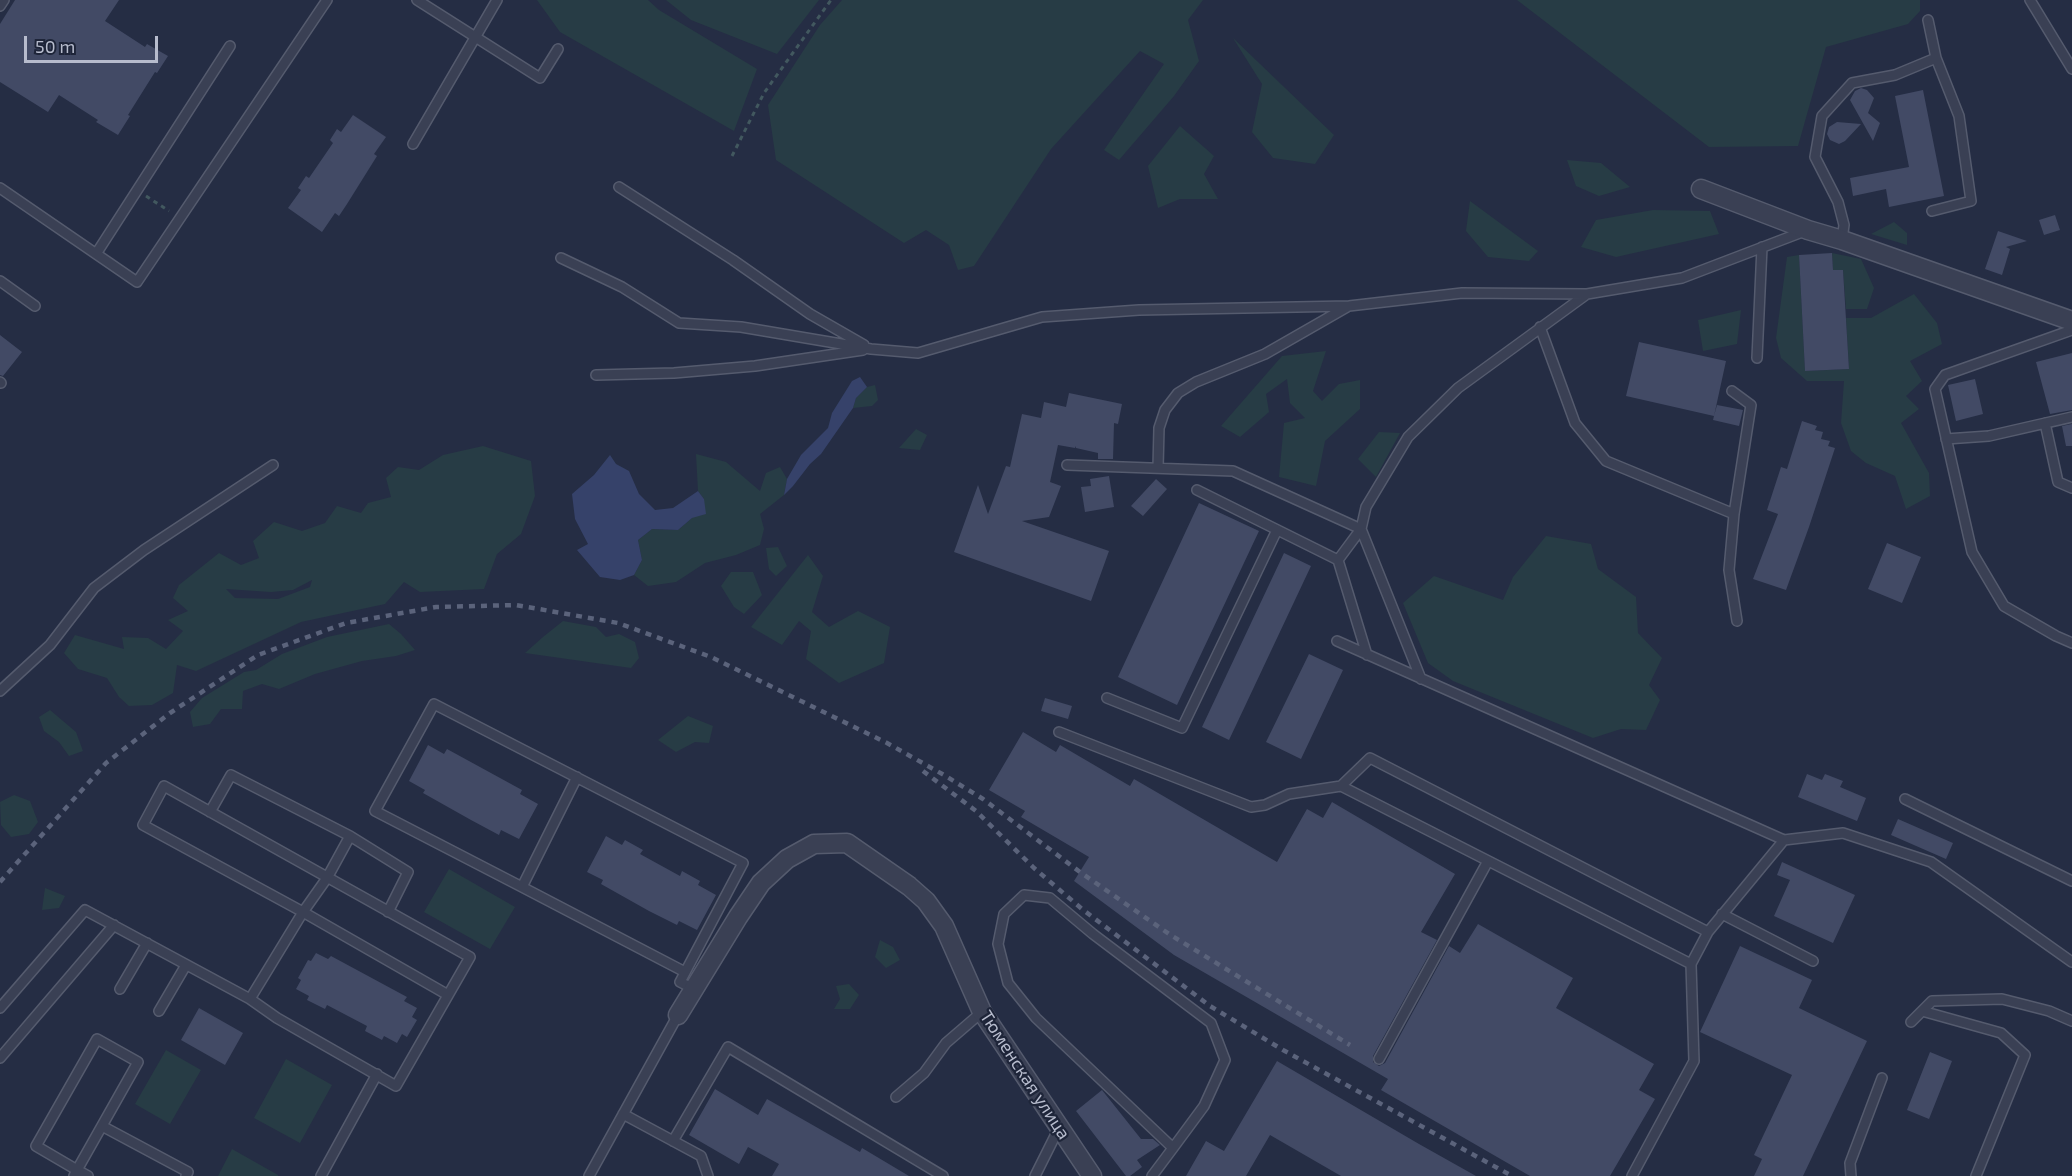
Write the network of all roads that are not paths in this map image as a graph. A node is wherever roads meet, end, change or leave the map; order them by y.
1 (4, 0) edge
2 (327, 0) edge
3 (417, 0) edge
4 (497, 0) edge
5 (2030, 0) edge
6 (0, 6) edge
7 (1928, 20) dead end
8 (476, 37) junction
9 (230, 46) dead end
10 (558, 49) dead end
11 (1936, 58) junction
12 (2072, 69) edge
13 (413, 144) dead end
14 (619, 187) dead end
15 (0, 188) edge
16 (1701, 189) dead end
17 (1932, 211) dead end
18 (1808, 230) junction
19 (1842, 240) junction
20 (1762, 247) junction
21 (96, 254) junction
22 (561, 258) dead end
23 (0, 281) edge
24 (1587, 294) junction
25 (35, 306) dead end
26 (1349, 306) junction
27 (2072, 321) edge
28 (1540, 327) junction
29 (2072, 330) edge
30 (871, 349) junction
31 (1757, 358) dead end
32 (596, 375) dead end
33 (1732, 391) dead end
34 (2072, 417) edge
35 (2045, 423) junction
36 (1946, 439) junction
37 (273, 465) dead end
38 (1067, 465) dead end
39 (1158, 468) junction
40 (2072, 488) edge
41 (1197, 490) dead end
42 (1734, 514) junction
43 (1361, 529) junction
44 (1277, 530) junction
45 (1338, 560) junction
46 (1737, 621) dead end
47 (1337, 641) dead end
48 (2072, 643) edge
49 (1367, 655) junction
50 (1421, 679) junction
51 (0, 691) edge
52 (1107, 698) dead end
53 (1059, 732) dead end
54 (577, 777) junction
55 (1341, 786) junction
56 (1905, 799) dead end
57 (210, 812) junction
58 (350, 836) junction
59 (1784, 840) junction
60 (1488, 861) junction
61 (327, 878) junction
62 (2072, 881) edge
63 (522, 887) junction
64 (303, 912) junction
65 (388, 912) junction
66 (1722, 915) junction
67 (114, 925) junction
68 (1708, 932) junction
69 (147, 943) junction
70 (1813, 961) dead end
71 (2072, 962) edge
72 (186, 964) junction
73 (1691, 964) junction
74 (685, 972) junction
75 (120, 989) dead end
76 (694, 989) junction
77 (448, 994) junction
78 (250, 999) junction
79 (0, 1008) edge
80 (159, 1011) dead end
81 (1922, 1011) junction
82 (982, 1012) junction
83 (678, 1014) joint
84 (2072, 1021) edge
85 (1911, 1022) dead end
86 (0, 1058) edge
87 (1379, 1059) dead end
88 (377, 1074) junction
89 (1882, 1078) dead end
90 (896, 1097) dead end
91 (623, 1114) junction
92 (102, 1126) junction
93 (1059, 1128) junction
94 (673, 1140) junction
95 (1173, 1148) junction
96 (76, 1173) edge
97 (88, 1176) edge
98 (186, 1176) edge
99 (321, 1176) edge
100 (589, 1176) edge
101 (708, 1176) edge
102 (943, 1176) edge
103 (1035, 1176) edge
104 (1092, 1176) edge
105 (1152, 1176) edge
106 (1632, 1176) edge
107 (1851, 1176) edge
108 (1976, 1176) edge

1 - 6 lane
2 - 21 lane
3 - 8 lane
4 - 8 lane
5 - 12 lane
7 - 11 lane
8 - 10 lane
8 - 13 lane
9 - 21 lane
11 - 17 lane
11 - 19 lane
14 - 30 lane
15 - 21 lane
16 - 18 street
18 - 19 street
18 - 20 lane
19 - 27 street
20 - 24 lane
20 - 31 lane
22 - 30 lane
23 - 25 lane
24 - 26 lane
24 - 28 lane
26 - 30 lane
26 - 39 lane
28 - 42 lane
28 - 43 lane
29 - 36 lane
30 - 32 lane
33 - 42 lane
34 - 35 lane
35 - 36 lane
35 - 40 lane
36 - 48 lane
37 - 51 lane
38 - 39 lane
39 - 43 lane
41 - 44 lane
42 - 46 lane
43 - 45 lane
43 - 50 lane
44 - 45 lane
44 - 52 lane
45 - 49 lane
47 - 49 lane
49 - 50 lane
50 - 59 lane
53 - 55 lane
54 - 63 lane
54 - 63 lane
54 - 74 lane
55 - 60 lane
55 - 68 lane
56 - 62 lane
57 - 58 lane
57 - 61 lane
57 - 64 lane
58 - 61 lane
58 - 65 lane
59 - 66 lane
59 - 71 lane
60 - 73 lane
60 - 87 lane
61 - 64 lane
61 - 65 lane
63 - 74 lane
64 - 77 lane
64 - 78 lane
65 - 77 lane
66 - 68 lane
66 - 70 lane
67 - 69 lane
67 - 79 lane
67 - 86 lane
68 - 73 lane
69 - 72 lane
69 - 75 lane
72 - 78 lane
72 - 80 lane
73 - 106 lane
74 - 76 lane
76 - 82 street, Тюменская улица
76 - 83 street, Тюменская улица
77 - 88 lane
78 - 88 lane
81 - 84 lane
81 - 85 lane
81 - 108 lane
82 - 90 lane
82 - 93 street, Тюменская улица
83 - 91 lane
88 - 99 lane
89 - 107 lane
91 - 94 lane
91 - 100 lane
92 - 96 lane
92 - 96 lane
92 - 98 lane
93 - 103 lane
93 - 104 street, Тюменская улица
94 - 101 lane
94 - 102 lane
95 - 95 lane
95 - 105 lane
96 - 97 lane

